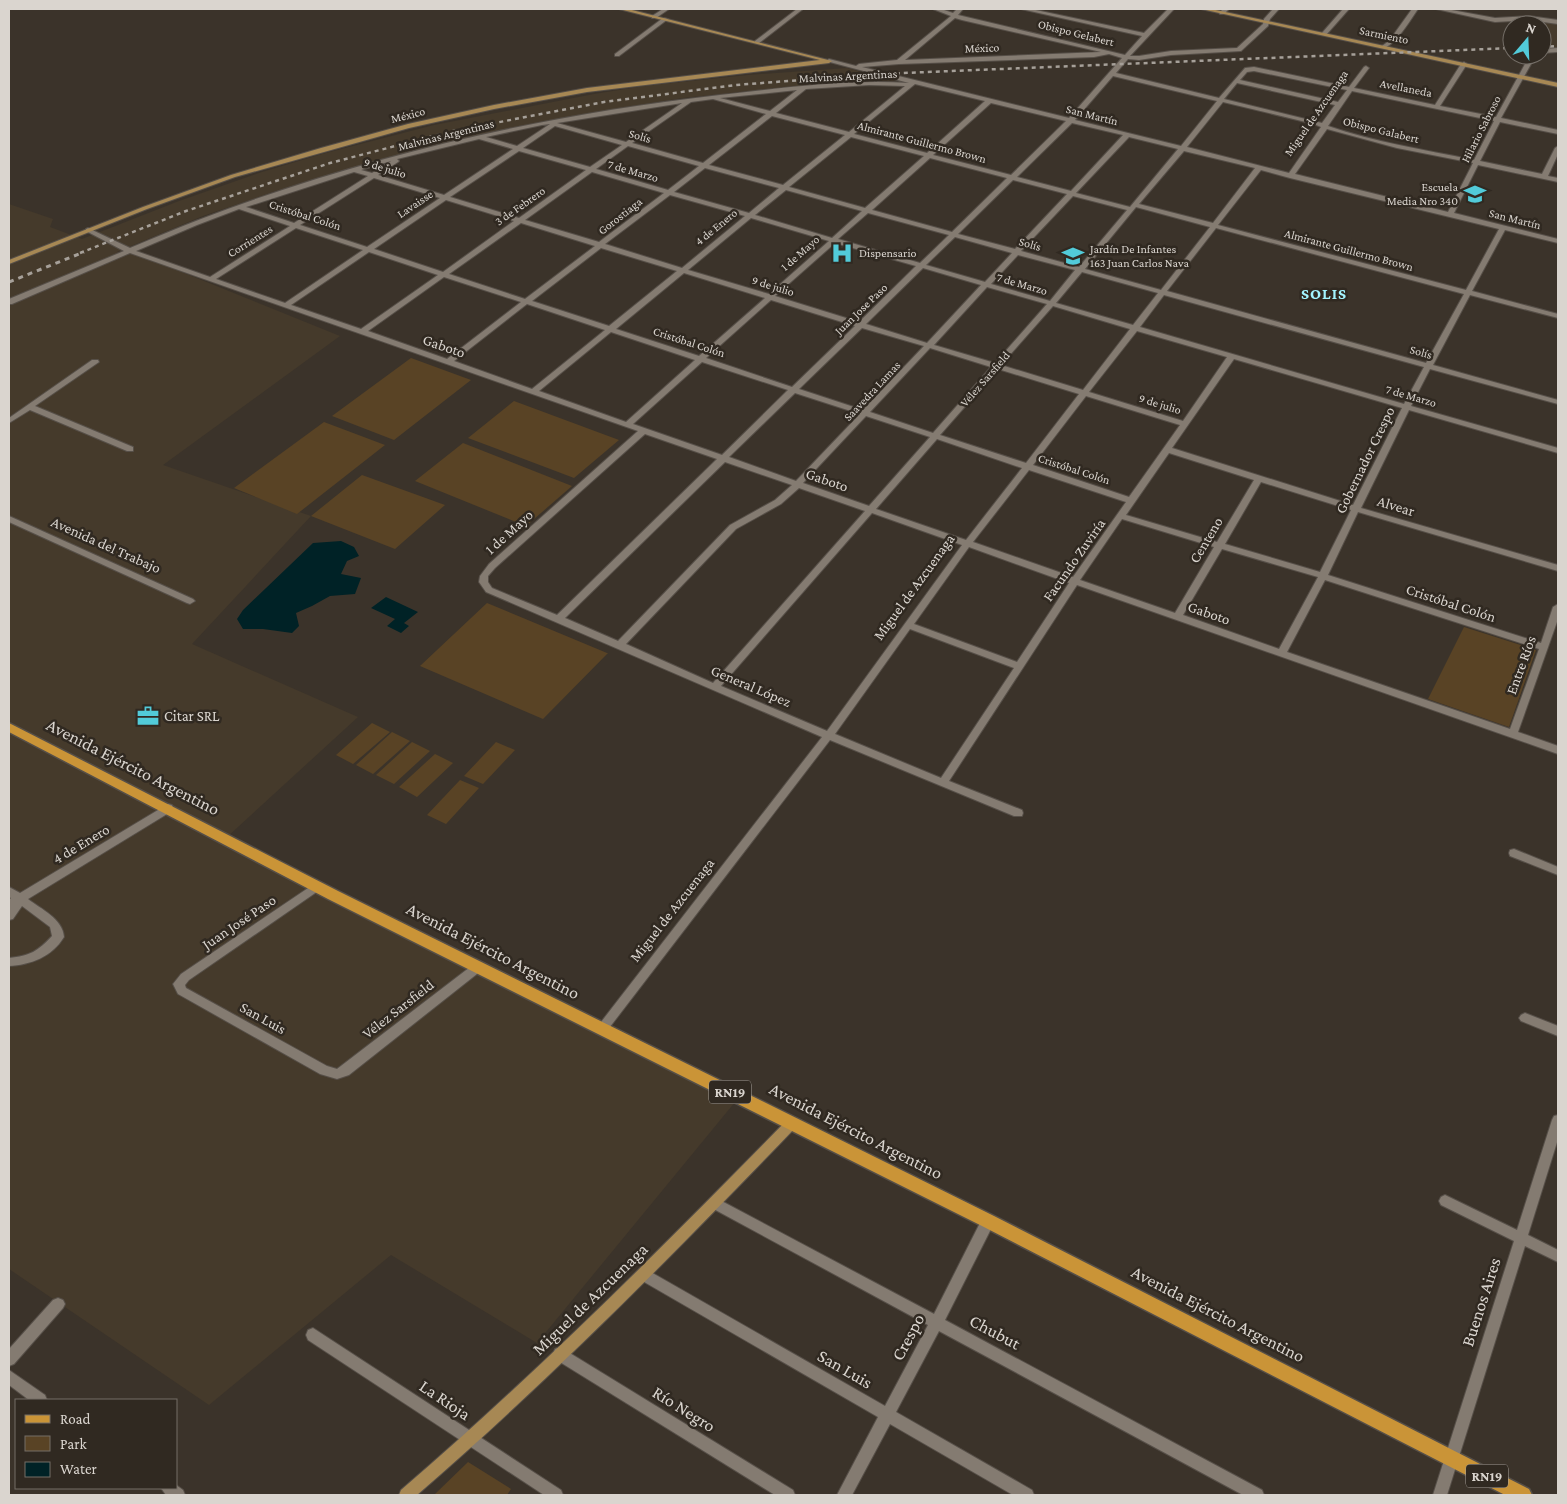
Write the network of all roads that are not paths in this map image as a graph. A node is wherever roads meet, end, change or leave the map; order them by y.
1 (622, 9) edge
2 (666, 9) edge
3 (800, 9) edge
4 (936, 9) edge
5 (960, 9) edge
6 (1024, 9) edge
7 (1054, 9) edge
8 (1171, 9) edge
9 (1204, 9) edge
10 (1276, 9) edge
11 (1346, 9) edge
12 (1415, 9) edge
13 (1439, 9) edge
14 (1224, 11) edge
15 (955, 14) junction
16 (1049, 14) junction
17 (654, 17) junction
18 (665, 20) junction
19 (1495, 20) junction
20 (1502, 20) edge
21 (1266, 22) junction
22 (1502, 22) edge
23 (1324, 34) junction
24 (1144, 36) junction
25 (757, 42) junction
26 (1384, 46) junction
27 (1108, 53) junction
28 (617, 54) dead end
29 (1125, 57) junction
30 (829, 60) junction
31 (899, 62) junction
32 (1464, 64) junction
33 (1528, 65) edge
34 (856, 67) junction
35 (1366, 68) dead end
36 (1249, 69) joint
37 (1113, 74) junction
38 (1522, 77) junction
39 (1236, 81) junction
40 (912, 84) junction
41 (1558, 85) edge
42 (804, 88) junction
43 (1350, 89) junction
44 (708, 97) junction
45 (690, 99) junction
46 (1221, 100) junction
47 (989, 101) junction
48 (1338, 104) junction
49 (1437, 106) junction
50 (771, 114) junction
51 (1498, 119) junction
52 (1070, 121) junction
53 (554, 123) junction
54 (1325, 127) junction
55 (1558, 132) edge
56 (849, 135) junction
57 (1126, 135) junction
58 (479, 138) junction
59 (628, 144) junction
60 (516, 148) junction
61 (1558, 148) edge
62 (1183, 149) junction
63 (928, 156) junction
64 (403, 157) junction
65 (1477, 162) junction
66 (704, 165) junction
67 (1259, 168) junction
68 (354, 170) junction
69 (590, 170) junction
70 (374, 176) junction
71 (1290, 176) junction
72 (1544, 176) junction
73 (1012, 178) junction
74 (1558, 180) edge
75 (784, 188) junction
76 (668, 193) junction
77 (1072, 194) junction
78 (444, 197) junction
79 (239, 207) junction
80 (1133, 207) junction
81 (866, 210) junction
82 (1450, 215) junction
83 (748, 217) junction
84 (520, 220) junction
85 (296, 226) junction
86 (1214, 226) junction
87 (1503, 228) junction
88 (88, 230) junction
89 (954, 235) junction
90 (832, 241) junction
91 (1558, 241) edge
92 (601, 245) junction
93 (368, 249) junction
94 (130, 251) junction
95 (1017, 252) junction
96 (9, 262) edge
97 (921, 267) junction
98 (683, 270) junction
99 (1080, 270) junction
100 (444, 274) junction
101 (211, 279) junction
102 (986, 285) junction
103 (1162, 292) junction
104 (1469, 293) junction
105 (770, 296) junction
106 (9, 302) edge
107 (527, 302) junction
108 (1051, 304) junction
109 (286, 305) junction
110 (1558, 316) edge
111 (861, 324) junction
112 (1136, 328) junction
113 (610, 329) junction
114 (362, 332) junction
115 (929, 345) junction
116 (1232, 356) junction
117 (700, 359) junction
118 (95, 362) dead end
119 (448, 362) junction
120 (997, 366) junction
121 (1429, 366) junction
122 (795, 390) junction
123 (534, 392) junction
124 (1085, 393) junction
125 (1558, 402) edge
126 (30, 406) junction
127 (1406, 407) junction
128 (866, 414) junction
129 (9, 421) edge
130 (627, 424) junction
131 (1185, 424) junction
132 (644, 430) junction
133 (935, 436) junction
134 (130, 449) dead end
135 (1168, 450) junction
136 (1558, 451) edge
137 (725, 459) junction
138 (1027, 467) junction
139 (1259, 478) junction
140 (798, 484) junction
141 (1132, 501) junction
142 (1356, 509) junction
143 (872, 510) junction
144 (1121, 516) junction
145 (9, 520) edge
146 (968, 543) junction
147 (1219, 545) junction
148 (1558, 568) edge
149 (484, 576) joint
150 (1323, 576) junction
151 (1075, 581) junction
152 (190, 600) dead end
153 (1558, 606) edge
154 (1177, 617) junction
155 (560, 618) junction
156 (908, 625) junction
157 (619, 645) junction
158 (1544, 648) junction
159 (1282, 653) junction
160 (1019, 666) junction
161 (715, 687) junction
162 (9, 727) edge
163 (1513, 734) junction
164 (829, 735) junction
165 (1558, 750) edge
166 (943, 783) junction
167 (168, 808) junction
168 (1018, 813) dead end
169 (1514, 853) dead end
170 (1558, 871) edge
171 (317, 886) junction
172 (9, 892) edge
173 (21, 898) junction
174 (9, 905) edge
175 (9, 916) edge
176 (9, 962) edge
177 (478, 967) junction
178 (179, 984) joint
179 (1525, 1018) dead end
180 (602, 1029) junction
181 (1558, 1031) edge
182 (337, 1074) joint
183 (1558, 1120) edge
184 (792, 1123) junction
185 (1445, 1201) dead end
186 (714, 1203) junction
187 (988, 1220) junction
188 (1522, 1238) junction
189 (1558, 1256) edge
190 (644, 1275) junction
191 (58, 1304) dead end
192 (937, 1322) junction
193 (313, 1335) dead end
194 (560, 1354) junction
195 (9, 1359) edge
196 (9, 1377) edge
197 (39, 1399) edge
198 (887, 1414) junction
199 (471, 1440) junction
200 (1451, 1458) junction
201 (406, 1495) edge
202 (556, 1495) edge
203 (788, 1495) edge
204 (844, 1495) edge
205 (1027, 1495) edge
206 (1257, 1495) edge
207 (1440, 1495) edge
208 (1522, 1495) edge

1 - 17 street, San Martín
2 - 17 street
3 - 25 street
4 - 15 street, Obispo Gelabert
5 - 15 street
6 - 16 street
7 - 16 street
8 - 24 street, Juan Jose Paso
9 - 14 street, Sarmiento
10 - 21 street
11 - 23 street
12 - 26 street
13 - 19 street
14 - 21 street, Sarmiento
15 - 27 street, Obispo Gelabert
15 - 31 street
16 - 24 street
17 - 18 street, San Martín
18 - 25 street, San Martín
18 - 28 street
19 - 20 street
19 - 22 street
21 - 23 street, Sarmiento
21 - 29 street
23 - 26 street, Sarmiento
24 - 29 street, Juan Jose Paso
25 - 30 street, San Martín
26 - 32 street, Sarmiento
27 - 29 street, Obispo Gelabert
27 - 31 street, México
29 - 37 street, Juan Jose Paso
30 - 34 street, San Martín
30 - 88 street, México
31 - 34 street, México
32 - 38 street, Sarmiento
32 - 49 street
33 - 38 street, Hilario Sabroso
34 - 40 street, San Martín
35 - 43 street, Miguel de Azcuenaga
36 - 39 street, Vélez Sarsfield
36 - 43 street, Avellaneda
37 - 46 street, Obispo Galabert
37 - 52 street, Juan Jose Paso
38 - 41 street, Sarmiento
38 - 51 street, Hilario Sabroso
39 - 46 street, Vélez Sarsfield
39 - 48 street
40 - 42 street, Malvinas Argentinas
40 - 47 street, San Martín
40 - 56 street, 4 de Enero
42 - 44 street, Malvinas Argentinas
42 - 50 street, Gorostiaga
43 - 48 street, Miguel de Azcuenaga
43 - 49 street, Avellaneda
44 - 45 street, Malvinas Argentinas
44 - 50 street, Almirante Guillermo Brown
45 - 53 street, Malvinas Argentinas
45 - 59 street, 3 de Febrero
46 - 54 street, Obispo Galabert
46 - 62 street, Vélez Sarsfield
47 - 52 street, San Martín
47 - 63 street, 1 de Mayo
48 - 54 street, Miguel de Azcuenaga
49 - 51 street, Avellaneda
50 - 56 street, Almirante Guillermo Brown
50 - 66 street, Gorostiaga
51 - 55 street, Avellaneda
51 - 65 street, Hilario Sabroso
52 - 57 street, San Martín
52 - 73 street, Juan Jose Paso
53 - 58 street, Malvinas Argentinas
53 - 59 street, Solís
53 - 60 street, Lavaisse
54 - 65 street, Obispo Galabert
54 - 71 street, Miguel de Azcuenaga
56 - 63 street, Almirante Guillermo Brown
56 - 75 street, 4 de Enero
57 - 62 street, San Martín
57 - 77 street, Saavedra Lamas
58 - 60 street, 7 de Marzo
58 - 64 street, Malvinas Argentinas
59 - 66 street, Solís
59 - 69 street, 3 de Febrero
60 - 69 street, 7 de Marzo
60 - 78 street, Lavaisse
61 - 72 street
62 - 67 street, San Martín
62 - 80 street, Vélez Sarsfield
63 - 73 street, Almirante Guillermo Brown
63 - 81 street, 1 de Mayo
64 - 68 street, Malvinas Argentinas
64 - 70 street, Corrientes
65 - 72 street, Obispo Galabert
65 - 82 street, Hilario Sabroso
66 - 75 street, Solís
66 - 76 street, Gorostiaga
67 - 71 street, San Martín
67 - 86 street, Miguel de Azcuenaga
68 - 70 street, 9 de julio
68 - 79 street, Malvinas Argentinas
69 - 76 street, 7 de Marzo
69 - 84 street, 3 de Febrero
70 - 78 street, 9 de julio
70 - 85 street, Corrientes
71 - 82 street, San Martín
72 - 74 street, Obispo Galabert
73 - 77 street, Almirante Guillermo Brown
73 - 89 street, Juan Jose Paso
75 - 81 street, Solís
75 - 83 street, 4 de Enero
76 - 83 street, 7 de Marzo
76 - 92 street, Gorostiaga
77 - 80 street, Almirante Guillermo Brown
77 - 95 street, Saavedra Lamas
78 - 84 street, 9 de julio
78 - 93 street, Lavaisse
79 - 85 street, Cristóbal Colón
79 - 94 street, Malvinas Argentinas
80 - 86 street, Almirante Guillermo Brown
80 - 99 street, Vélez Sarsfield
81 - 89 street, Solís
81 - 90 street, 1 de Mayo
82 - 87 street, San Martín
83 - 90 street, 7 de Marzo
83 - 98 street, 4 de Enero
84 - 92 street, 9 de julio
84 - 100 street, 3 de Febrero
85 - 93 street, Cristóbal Colón
85 - 101 street, Corrientes
86 - 103 street, Miguel de Azcuenaga
86 - 104 street, Almirante Guillermo Brown
87 - 91 street, San Martín
87 - 104 street, Gobernador Crespo
88 - 94 street, Gaboto
88 - 96 street, México
89 - 95 street, Solís
89 - 97 street, Juan Jose Paso
90 - 97 street, 7 de Marzo
90 - 105 street, 1 de Mayo
92 - 98 street, 9 de julio
92 - 107 street, Gorostiaga
93 - 100 street, Cristóbal Colón
93 - 109 street, Lavaisse
94 - 101 street, Gaboto
94 - 106 street, Malvinas Argentinas
95 - 99 street, Solís
95 - 102 street, Saavedra Lamas
97 - 102 street, 7 de Marzo
97 - 111 street, Juan Jose Paso
98 - 105 street, 9 de julio
98 - 113 street, 4 de Enero
99 - 103 street, Solís
99 - 108 street, Vélez Sarsfield
100 - 107 street, Cristóbal Colón
100 - 114 street, 3 de Febrero
101 - 109 street, Gaboto
102 - 108 street, 7 de Marzo
102 - 115 street, Saavedra Lamas
103 - 112 street, Miguel de Azcuenaga
103 - 121 street, Solís
104 - 110 street, Almirante Guillermo Brown
104 - 121 street, Gobernador Crespo
105 - 111 street, 9 de julio
105 - 117 street, 1 de Mayo
107 - 113 street, Cristóbal Colón
107 - 119 street, Gorostiaga
108 - 112 street, 7 de Marzo
108 - 120 street, Vélez Sarsfield
109 - 114 street, Gaboto
111 - 115 street, 9 de julio
111 - 122 street, Juan Jose Paso
112 - 116 street, 7 de Marzo
112 - 124 street, Miguel de Azcuenaga
113 - 117 street, Cristóbal Colón
113 - 123 street, 4 de Enero
114 - 119 street, Gaboto
115 - 120 street, 9 de julio
115 - 128 street, Saavedra Lamas
116 - 127 street, 7 de Marzo
116 - 131 street, Facundo Zuviría
117 - 122 street, Cristóbal Colón
117 - 130 street, 1 de Mayo
118 - 126 street
119 - 123 street, Gaboto
120 - 124 street, 9 de julio
120 - 133 street, Vélez Sarsfield
121 - 125 street, Solís
121 - 127 street, Gobernador Crespo
122 - 128 street, Cristóbal Colón
122 - 137 street, Juan Jose Paso
123 - 130 street, Gaboto
124 - 131 street, 9 de julio
124 - 138 street, Miguel de Azcuenaga
126 - 129 street
126 - 134 street
127 - 136 street, 7 de Marzo
127 - 142 street, Gobernador Crespo
128 - 133 street, Cristóbal Colón
128 - 140 street, Saavedra Lamas
130 - 132 street, Gaboto
131 - 135 street, Facundo Zuviría
132 - 137 street, Gaboto
132 - 149 street, 1 de Mayo
133 - 138 street, Cristóbal Colón
133 - 143 street, Vélez Sarsfield
135 - 139 street, Alvear
135 - 141 street, Facundo Zuviría
137 - 140 street, Gaboto
137 - 155 street, Juan Jose Paso
138 - 141 street, Cristóbal Colón
138 - 146 street, Miguel de Azcuenaga
139 - 142 street, Alvear
139 - 147 street, Centeno
140 - 143 street, Gaboto
140 - 157 street, Saavedra Lamas
141 - 144 street, Facundo Zuviría
142 - 148 street, Alvear
142 - 150 street, Gobernador Crespo
143 - 146 street, Gaboto
143 - 161 street, Vélez Sarsfield
144 - 147 street, Cristóbal Colón
144 - 151 street, Facundo Zuviría
145 - 152 street, Avenida del Trabajo
146 - 151 street, Gaboto
146 - 156 street, Miguel de Azcuenaga
147 - 150 street, Cristóbal Colón
147 - 154 street, Centeno
149 - 155 street, General López
150 - 158 street, Cristóbal Colón
150 - 159 street, Gobernador Crespo
151 - 154 street, Gaboto
151 - 160 street, Facundo Zuviría
153 - 158 street, Entre Ríos
154 - 159 street, Gaboto
155 - 157 street, General López
156 - 160 street
156 - 164 street, Miguel de Azcuenaga
157 - 161 street, General López
158 - 163 street, Entre Ríos
159 - 163 street, Gaboto
160 - 166 street, Facundo Zuviría
161 - 164 street, General López
162 - 167 main road, Avenida Ejército Argentino / RN19
163 - 165 street, Gaboto
164 - 166 street, General López
164 - 180 street, Miguel de Azcuenaga
166 - 168 street, General López
167 - 171 main road, Avenida Ejército Argentino / RN19
167 - 173 street, 4 de Enero
169 - 170 street
171 - 177 main road, Avenida Ejército Argentino / RN19
171 - 178 street, Juan José Paso
172 - 173 street
173 - 174 street, 4 de Enero
173 - 175 street
173 - 176 street
177 - 180 main road, Avenida Ejército Argentino / RN19
177 - 182 street, Vélez Sarsfield
178 - 182 street, San Luis
179 - 181 street
180 - 184 main road, Avenida Ejército Argentino / RN19
183 - 188 street, Buenos Aires
184 - 186 street, Miguel de Azcuenaga
184 - 187 main road, Avenida Ejército Argentino / RN19
185 - 188 street
186 - 190 street, Miguel de Azcuenaga
186 - 192 street, Chubut
187 - 192 street, Crespo
187 - 200 main road, Avenida Ejército Argentino / RN19
188 - 189 street
188 - 200 street, Buenos Aires
190 - 194 street, Miguel de Azcuenaga
190 - 198 street, San Luis
191 - 195 street
192 - 198 street, Crespo
192 - 206 street, Chubut
193 - 199 street, La Rioja
194 - 199 street, Miguel de Azcuenaga
194 - 203 street, Río Negro
196 - 197 street
198 - 204 street, Crespo
198 - 205 street, San Luis
199 - 201 street, Miguel de Azcuenaga
199 - 202 street, La Rioja
200 - 207 street, Buenos Aires
200 - 208 main road, Avenida Ejército Argentino / RN19

